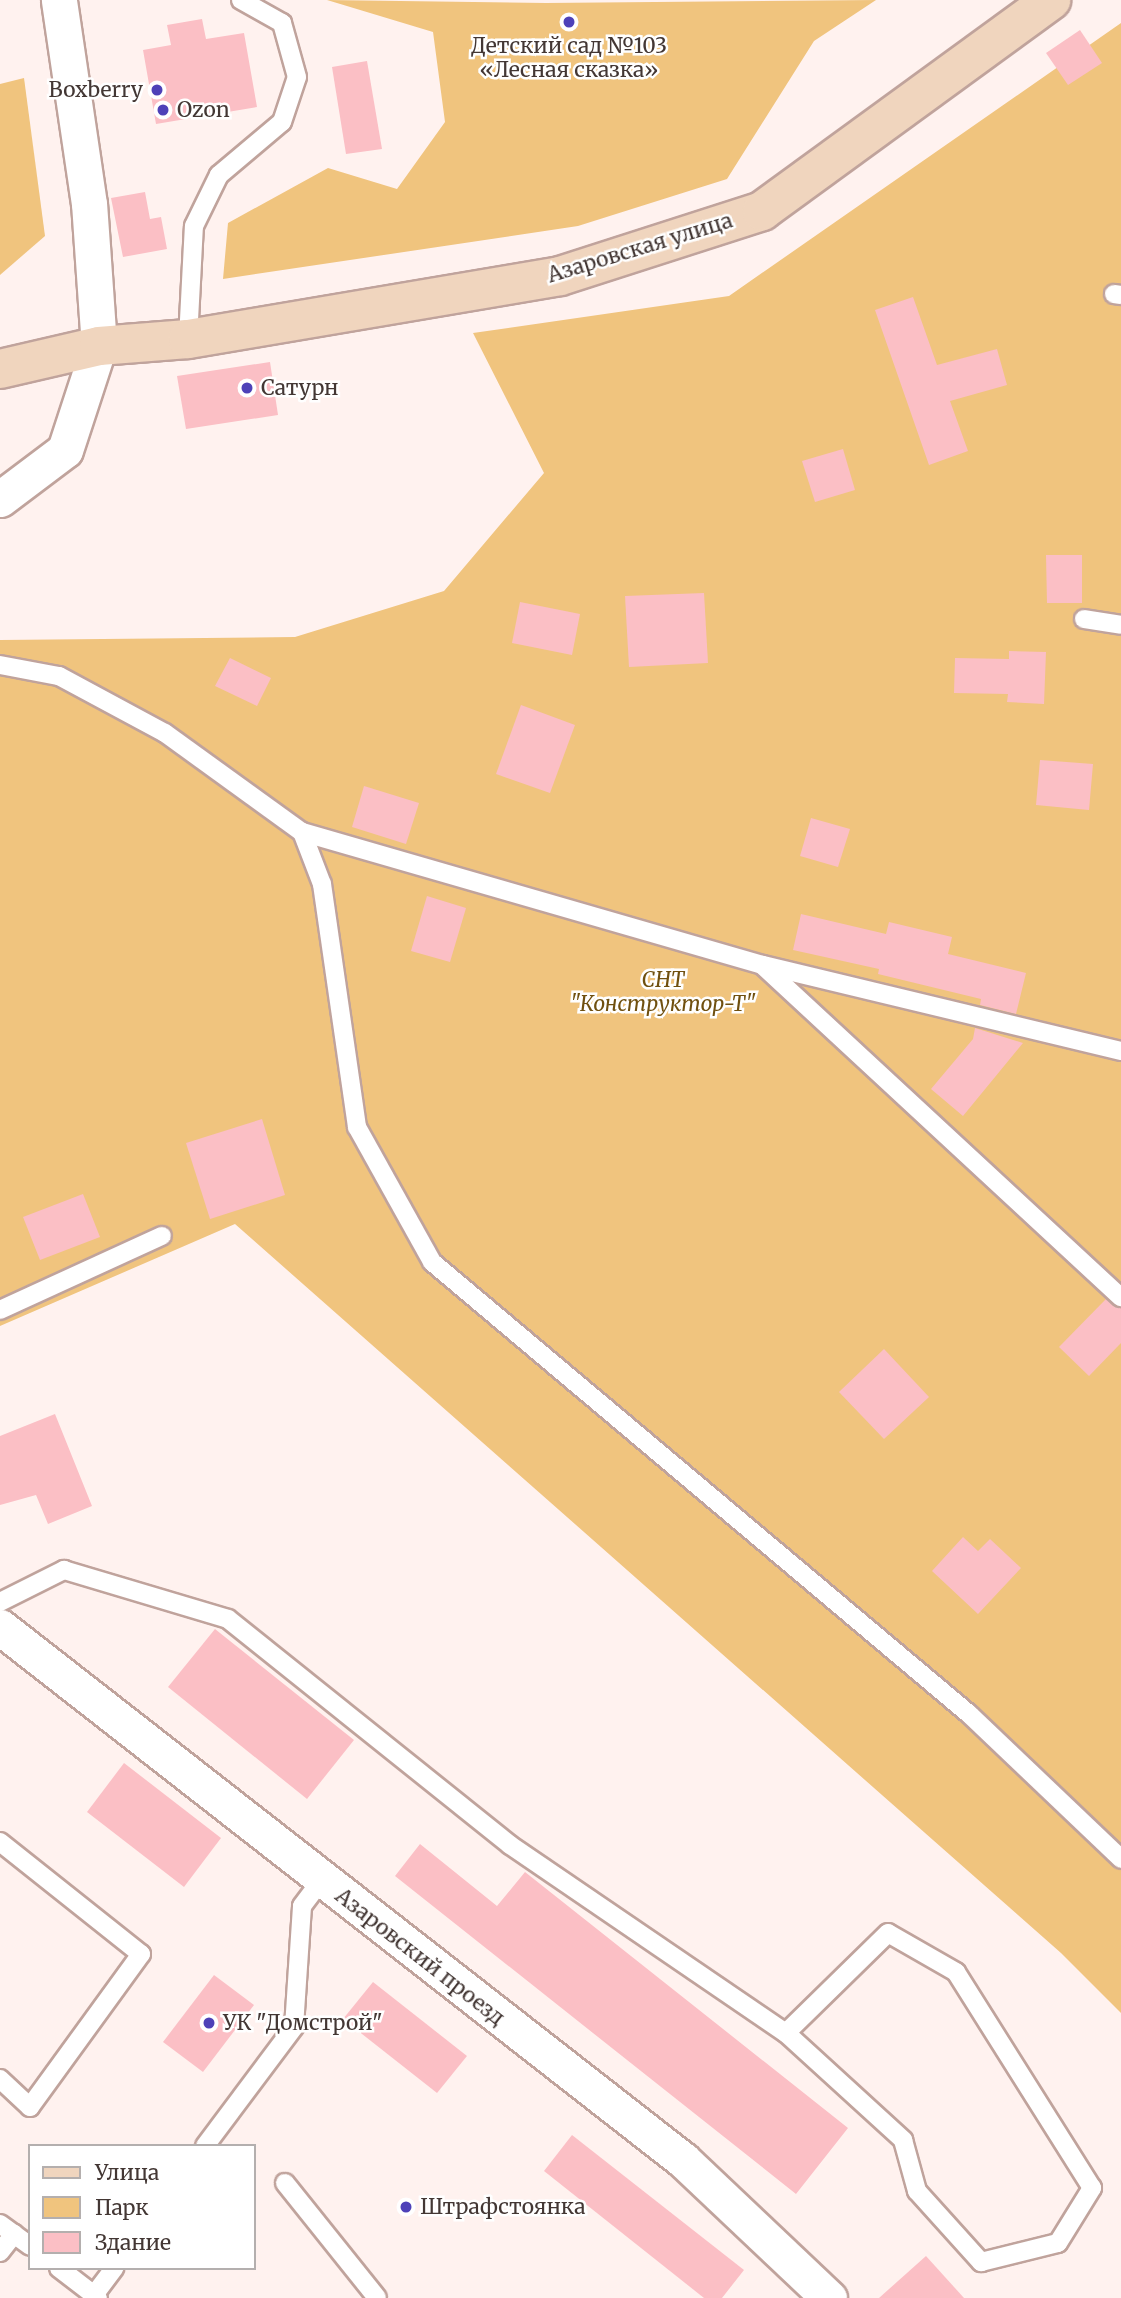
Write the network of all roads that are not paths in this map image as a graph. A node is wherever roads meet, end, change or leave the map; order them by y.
1 (59, 0) edge
2 (241, 0) edge
3 (1051, 0) edge
4 (188, 339) junction
5 (99, 346) junction
6 (0, 369) edge
7 (0, 499) edge
8 (1084, 619) dead end
9 (1121, 625) edge
10 (0, 665) edge
11 (302, 832) junction
12 (762, 965) junction
13 (1121, 1051) edge
14 (162, 1236) dead end
15 (1121, 1297) edge
16 (0, 1310) edge
17 (0, 1602) edge
18 (0, 1627) edge
19 (0, 1843) edge
20 (1121, 1859) edge
21 (321, 1881) junction
22 (786, 2033) junction
23 (0, 2079) edge
24 (206, 2144) edge
25 (285, 2183) dead end
26 (7, 2229) edge
27 (28, 2245) edge
28 (0, 2252) edge
29 (62, 2270) edge
30 (113, 2270) edge
31 (96, 2297) edge
32 (377, 2298) edge
33 (829, 2298) edge

1 - 5 street
2 - 4 lane
3 - 4 street, Азаровская улица
4 - 5 street, Азаровская улица
5 - 6 street, Азаровская улица
5 - 7 street
8 - 9 lane
10 - 11 lane
11 - 12 lane
11 - 20 lane
12 - 13 lane
12 - 15 lane
14 - 16 lane
17 - 22 lane
18 - 21 street, Азаровский проезд
19 - 23 lane
21 - 24 lane
21 - 33 street, Азаровский проезд
22 - 22 lane
25 - 32 lane
26 - 27 lane
26 - 28 lane
29 - 31 lane
30 - 31 lane

